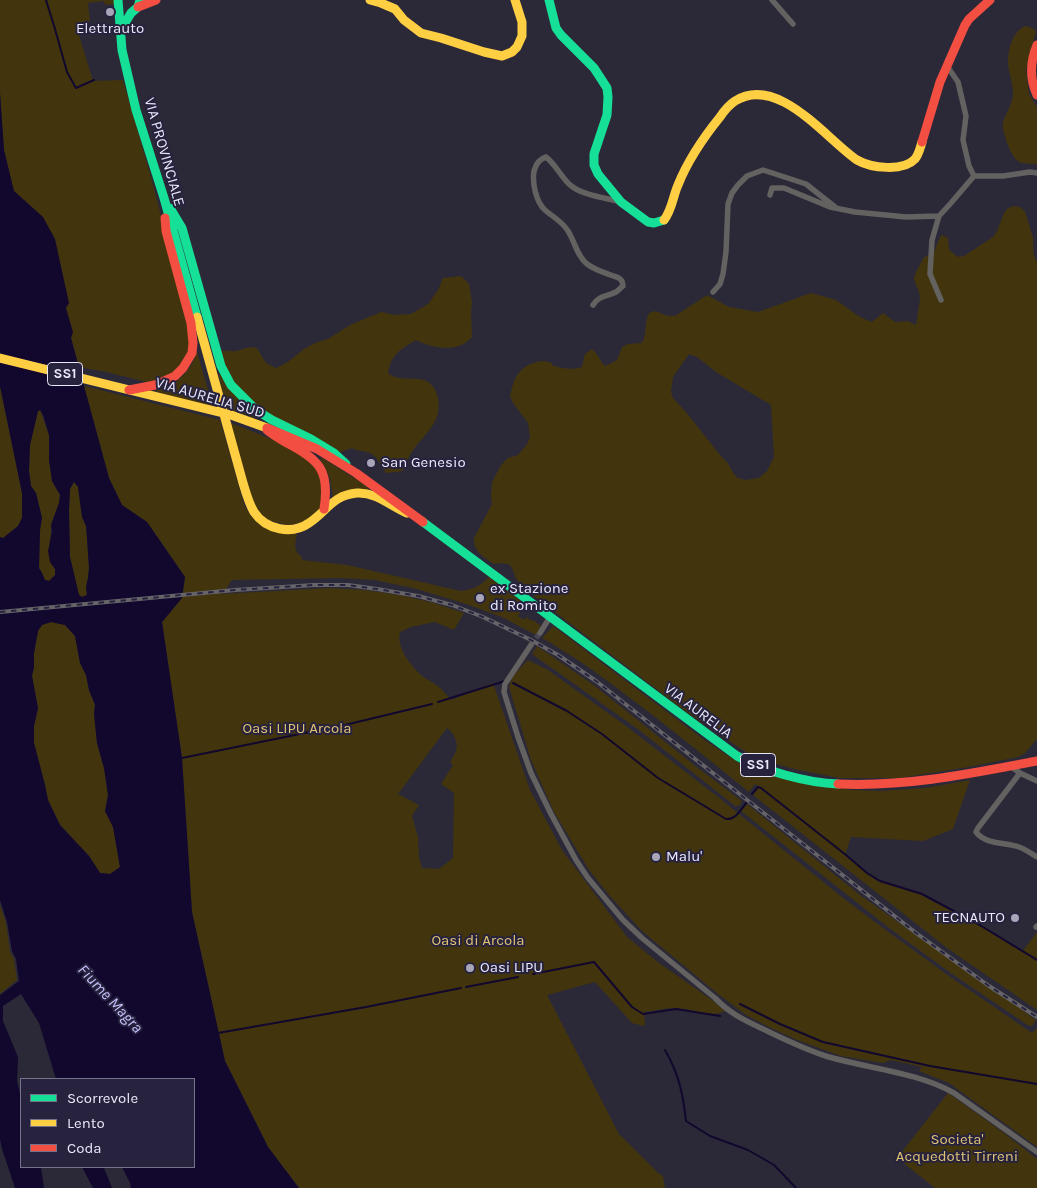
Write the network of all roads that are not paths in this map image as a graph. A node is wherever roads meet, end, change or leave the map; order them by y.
1 (156, 0) edge
2 (370, 0) edge
3 (515, 0) edge
4 (549, 0) edge
5 (772, 0) edge
6 (990, 0) edge
7 (118, 2) edge
8 (138, 6) edge
9 (793, 24) dead end
10 (121, 30) junction
11 (1037, 45) edge
12 (947, 66) junction
13 (1037, 95) edge
14 (1037, 173) edge
15 (974, 176) junction
16 (770, 194) dead end
17 (164, 198) junction
18 (621, 202) junction
19 (836, 208) junction
20 (939, 216) junction
21 (182, 279) junction
22 (713, 292) dead end
23 (941, 300) dead end
24 (594, 305) dead end
25 (0, 358) edge
26 (130, 390) junction
27 (261, 425) junction
28 (356, 473) junction
29 (324, 510) junction
30 (417, 518) junction
31 (550, 617) junction
32 (540, 633) tunnel mouth
33 (531, 645) tunnel mouth
34 (510, 678) dead end
35 (505, 684) junction
36 (1037, 761) edge
37 (1010, 766) junction
38 (1020, 774) junction
39 (1037, 781) edge
40 (1037, 857) edge
41 (1037, 1152) edge

1 - 8 main road
2 - 3 main road
4 - 18 main road
5 - 9 street
6 - 12 main road
7 - 8 main road, VIA PROVINCIALE
7 - 10 main road, VIA PROVINCIALE
8 - 10 main road
10 - 17 main road, VIA PROVINCIALE
11 - 13 main road
12 - 15 street
12 - 18 main road
14 - 15 street
15 - 20 street
16 - 19 street
17 - 21 main road
17 - 28 main road
18 - 24 street
19 - 20 street
19 - 22 street
20 - 23 street
21 - 26 main road
21 - 29 main road
25 - 26 main road, VIA AURELIA SUD / SS1
26 - 27 main road, VIA AURELIA SUD / SS1
27 - 28 main road, VIA AURELIA SUD / SS1
27 - 29 main road
28 - 30 main road, VIA AURELIA SUD / SS1
29 - 30 main road
30 - 31 main road, VIA AURELIA / SS1
31 - 32 street
31 - 37 main road, VIA AURELIA / SS1
33 - 35 street
34 - 35 street
35 - 41 street
36 - 37 main road, VIA AURELIA / SS1
37 - 38 street
38 - 39 street
38 - 40 street

